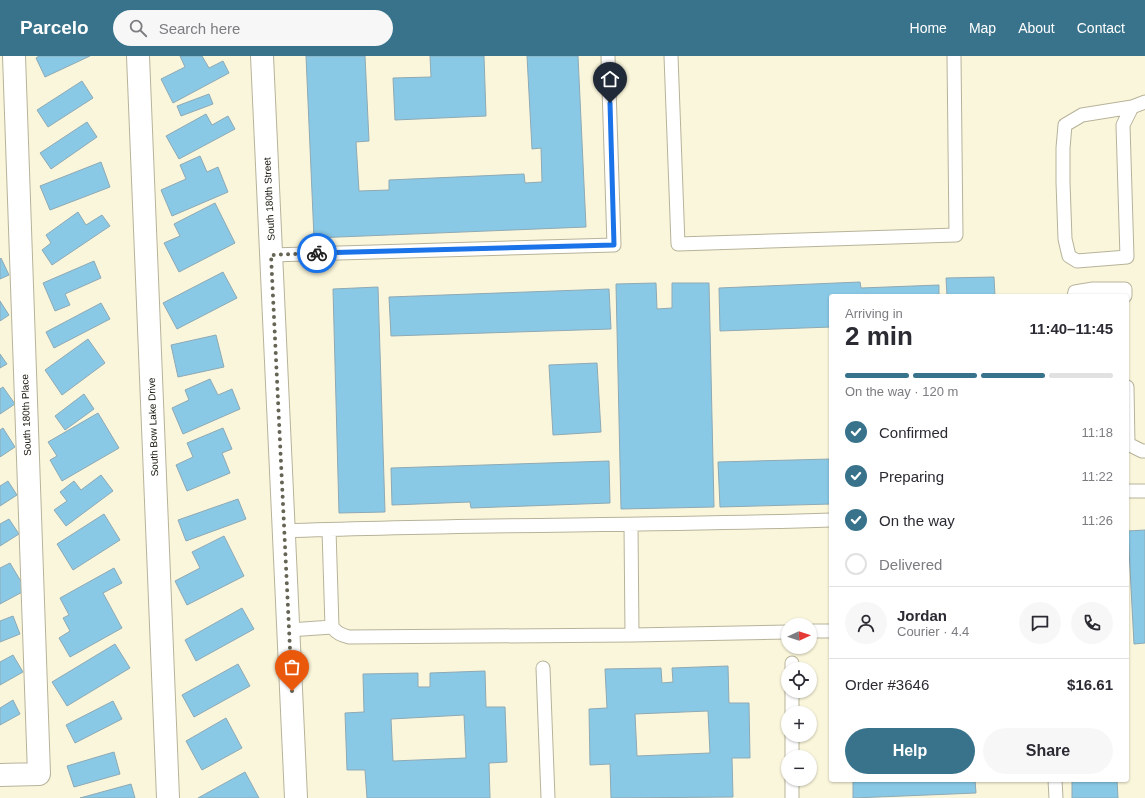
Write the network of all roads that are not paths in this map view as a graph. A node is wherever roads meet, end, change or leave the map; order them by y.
1 (14, 56) edge
2 (138, 56) edge
3 (262, 56) edge
4 (608, 56) edge
5 (671, 56) edge
6 (954, 56) edge
7 (1145, 102) edge
8 (1132, 107) junction
9 (271, 255) junction
10 (1125, 292) edge
11 (1074, 294) edge
12 (1129, 444) edge
13 (1145, 451) edge
14 (1145, 490) edge
15 (1129, 491) edge
16 (829, 520) edge
17 (631, 524) junction
18 (329, 530) junction
19 (284, 531) junction
20 (332, 627) junction
21 (289, 630) junction
22 (817, 631) edge
23 (829, 631) edge
24 (781, 632) edge
25 (632, 635) junction
26 (543, 668) dead end
27 (0, 775) edge
28 (1055, 782) edge
29 (792, 786) edge
30 (168, 798) edge
31 (296, 798) edge
32 (548, 798) edge
33 (792, 798) edge
34 (1056, 798) edge

1 - 27 street, South 180th Place
2 - 30 street, South Bow Lake Drive
3 - 9 street, South 180th Street
4 - 9 lane
5 - 6 lane
7 - 8 lane
8 - 8 lane
9 - 19 street, South 180th Street
10 - 11 lane
12 - 13 lane
14 - 15 lane
16 - 17 lane
17 - 18 lane
17 - 25 lane
18 - 19 lane
18 - 20 lane
19 - 21 street, South 180th Street
20 - 21 lane
20 - 25 lane
21 - 31 street, South 180th Street
22 - 23 lane
24 - 25 lane
26 - 32 lane
28 - 34 lane
29 - 33 lane

